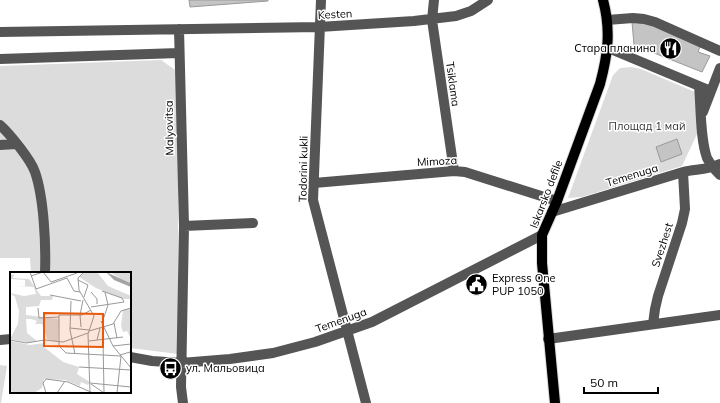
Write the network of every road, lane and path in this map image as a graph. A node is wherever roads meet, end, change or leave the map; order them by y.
1 (321, 0) edge
2 (434, 0) edge
3 (488, 0) edge
4 (603, 0) edge
5 (432, 20) junction
6 (607, 20) junction
7 (319, 27) junction
8 (179, 29) junction
9 (0, 32) edge
10 (608, 48) junction
11 (720, 51) edge
12 (179, 53) junction
13 (0, 59) edge
14 (720, 68) edge
15 (699, 86) junction
16 (710, 91) junction
17 (701, 116) junction
18 (0, 125) edge
19 (16, 144) junction
20 (0, 145) edge
21 (718, 169) edge
22 (454, 171) junction
23 (683, 172) junction
24 (314, 182) junction
25 (556, 201) junction
26 (552, 212) junction
27 (253, 223) dead end
28 (184, 226) junction
29 (542, 235) junction
30 (45, 272) edge
31 (720, 316) edge
32 (653, 324) junction
33 (347, 331) junction
34 (10, 339) edge
35 (548, 339) junction
36 (0, 340) edge
37 (131, 357) edge
38 (181, 362) junction
39 (183, 403) edge
40 (366, 403) edge
41 (555, 403) edge

1 - 7 street, Todorini kukli
2 - 5 street, Tsiklama
3 - 5 street, Kesten
4 - 6 main road, Iskarsko defile
5 - 7 street, Kesten
5 - 22 street, Tsiklama
6 - 10 main road, Iskarsko defile
6 - 11 street
7 - 8 street, Kesten
7 - 24 street, Todorini kukli
8 - 9 street, Kesten
8 - 12 street, Malyovitsa
10 - 15 street
10 - 25 main road, Iskarsko defile
12 - 13 street
12 - 28 street, Malyovitsa
14 - 16 street
15 - 16 street
15 - 17 street
16 - 17 street
17 - 21 street
18 - 19 street
19 - 20 street
19 - 30 street
21 - 23 street, Temenuga
22 - 24 street, Mimoza
22 - 25 street, Mimoza
23 - 26 street, Temenuga
23 - 32 street, Svezhest
24 - 33 street, Todorini kukli
25 - 26 main road, Iskarsko defile
26 - 29 main road, Iskarsko defile
27 - 28 street
28 - 38 street, Malyovitsa
29 - 33 street, Temenuga
29 - 35 main road, Iskarsko defile
31 - 32 street
32 - 35 street
33 - 38 street, Temenuga
33 - 40 street, Todorini kukli
34 - 36 street
35 - 41 main road, Iskarsko defile
37 - 38 street, Temenuga
38 - 39 street, Malyovitsa

